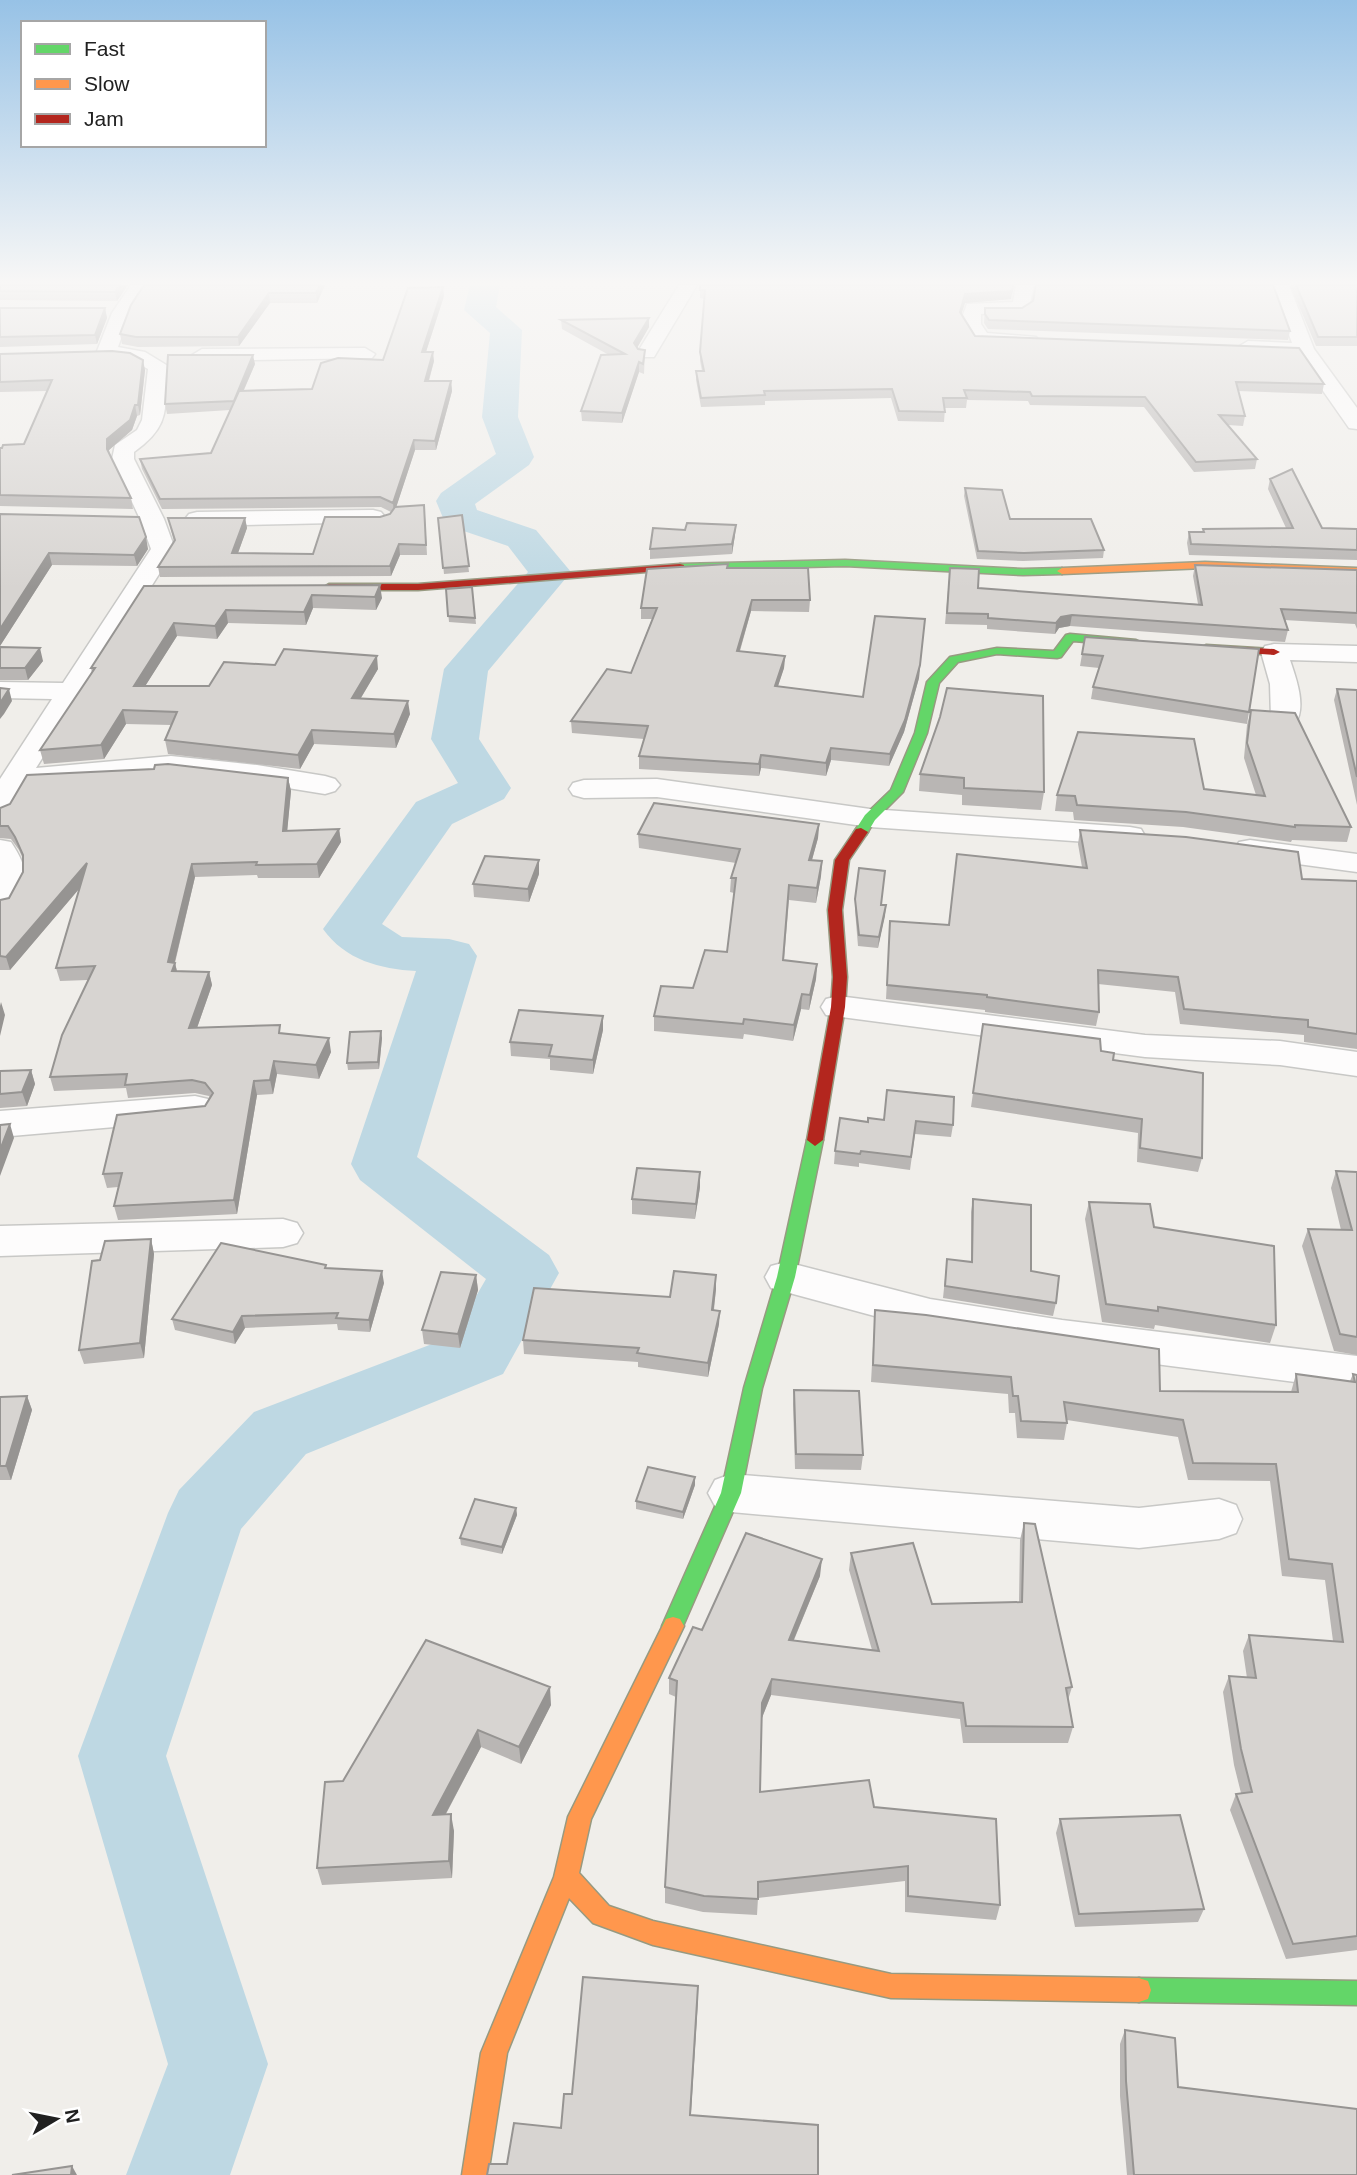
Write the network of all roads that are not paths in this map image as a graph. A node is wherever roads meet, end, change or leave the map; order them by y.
1 (156, 386) edge
2 (1331, 386) edge
3 (1356, 421) edge
4 (381, 517) edge
5 (124, 519) edge
6 (152, 519) junction
7 (1357, 571) edge
8 (319, 587) edge
9 (1157, 645) edge
10 (1183, 646) edge
11 (1274, 652) junction
12 (1357, 654) edge
13 (0, 690) edge
14 (70, 691) junction
15 (1285, 718) edge
16 (7, 779) edge
17 (325, 785) dead end
18 (584, 789) dead end
19 (0, 810) edge
20 (870, 818) junction
21 (1156, 838) edge
22 (1223, 845) edge
23 (0, 849) edge
24 (1357, 863) edge
25 (0, 902) edge
26 (838, 1007) junction
27 (1357, 1064) edge
28 (195, 1108) edge
29 (0, 1124) edge
30 (283, 1233) dead end
31 (0, 1241) edge
32 (786, 1278) junction
33 (1357, 1373) edge
34 (731, 1493) junction
35 (1219, 1519) dead end
36 (566, 1877) junction
37 (1357, 1993) edge
38 (475, 2175) edge

1 - 6 street
2 - 3 street
4 - 6 street
5 - 6 street
6 - 14 street
7 - 8 street
9 - 20 street
10 - 11 street
11 - 12 street
11 - 15 street
13 - 14 street
14 - 16 street
16 - 17 street
16 - 19 street
18 - 20 street
20 - 21 street
20 - 26 street
22 - 24 street
23 - 25 street
26 - 27 street
26 - 32 street
28 - 29 street
30 - 31 street
32 - 33 street
32 - 34 street
34 - 35 street
34 - 36 street
36 - 37 street
36 - 38 street

